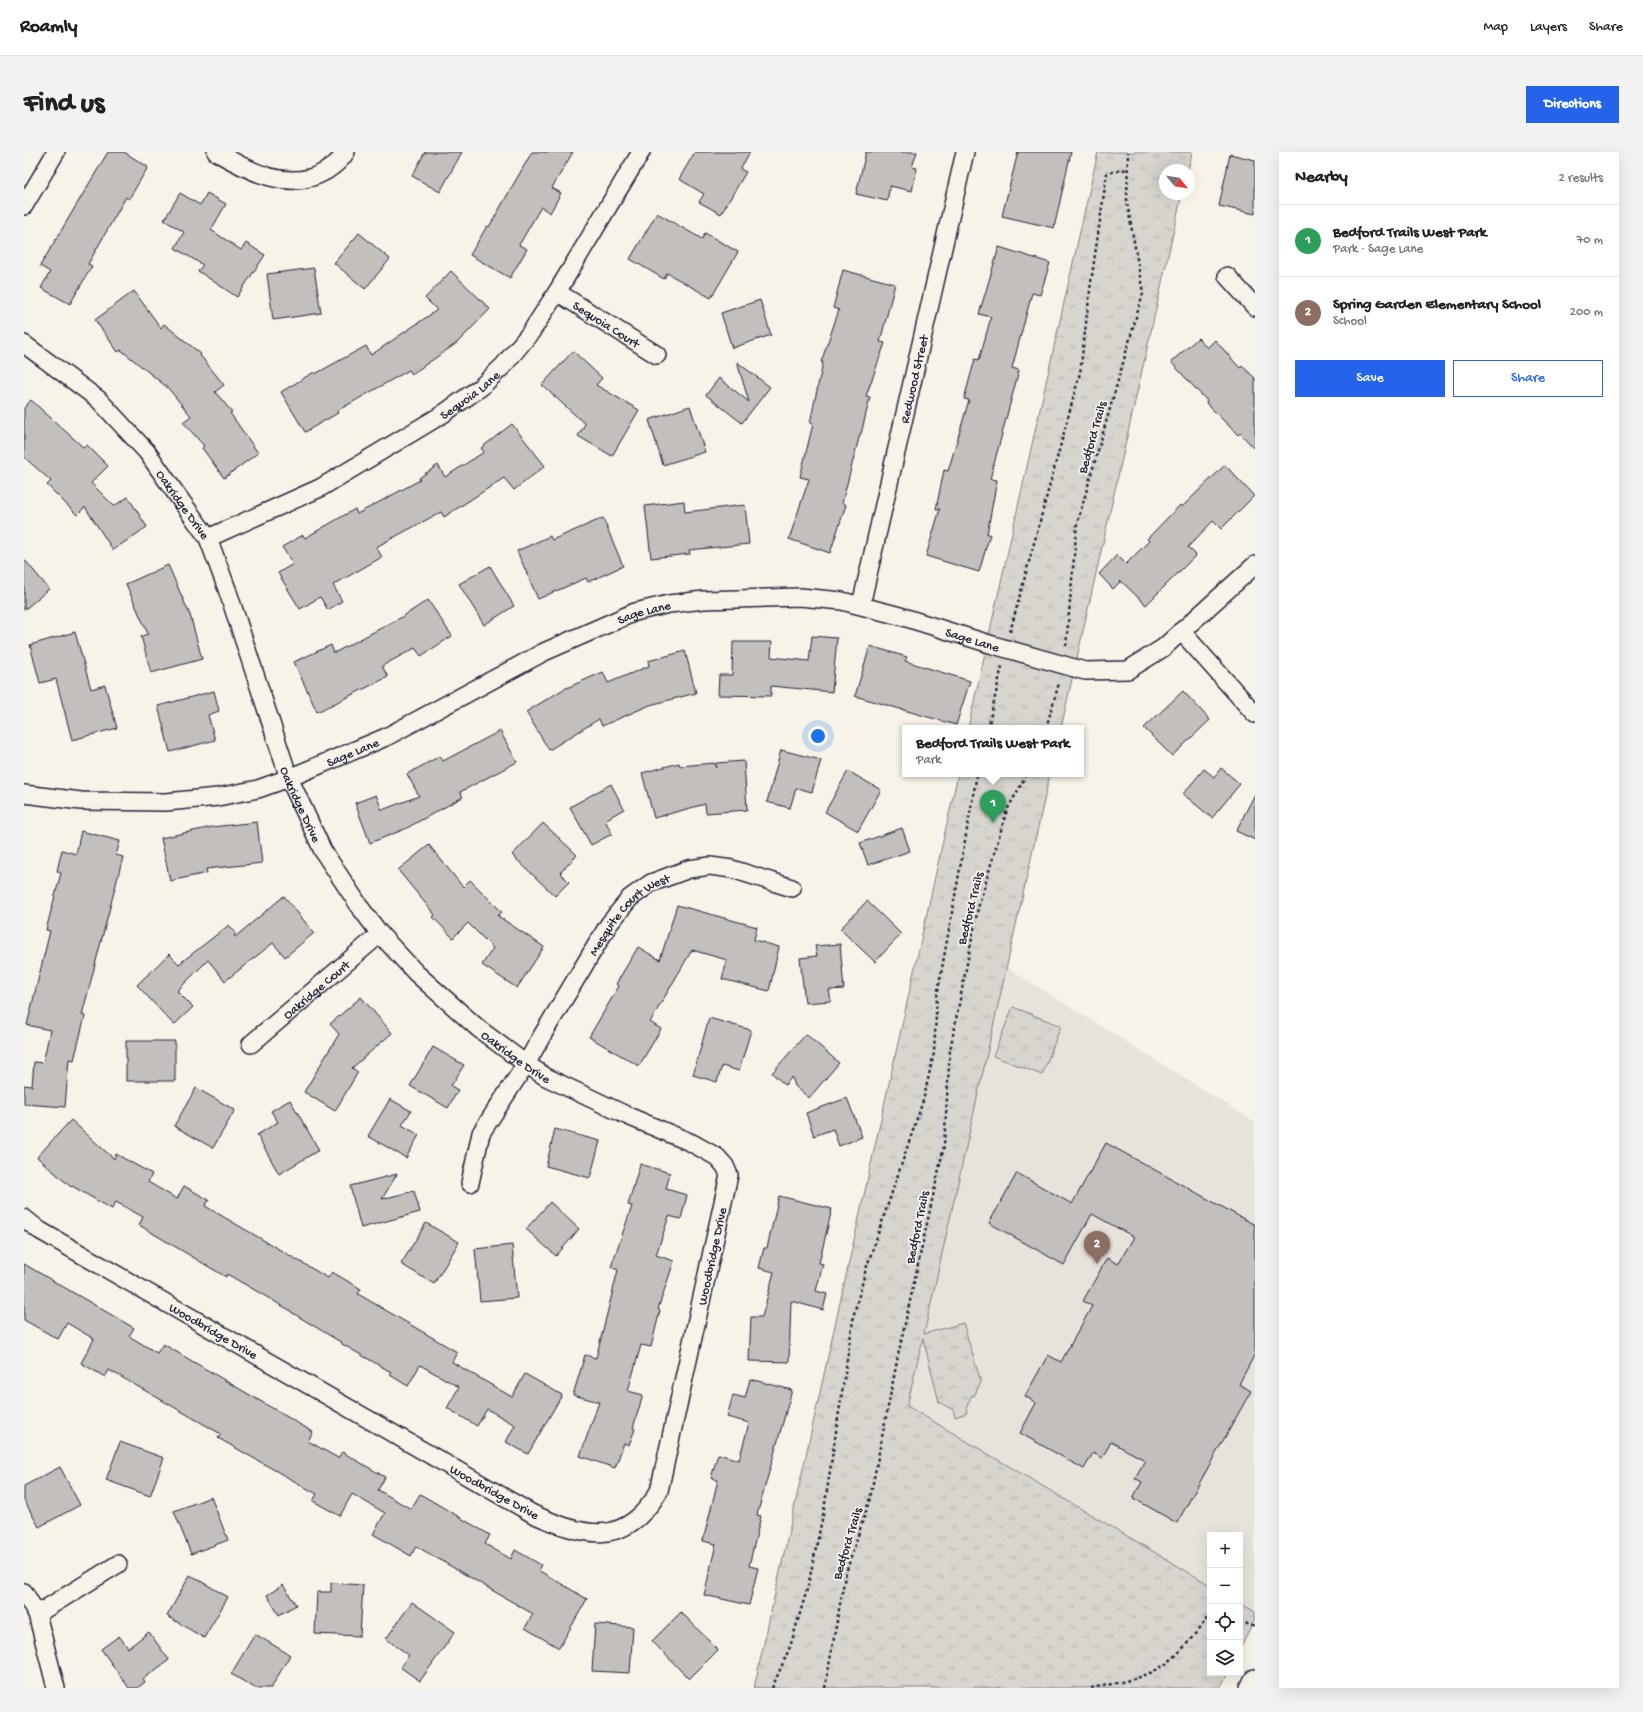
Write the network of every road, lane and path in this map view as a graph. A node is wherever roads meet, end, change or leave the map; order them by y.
1 (56, 152) edge
2 (216, 152) edge
3 (346, 152) edge
4 (641, 152) edge
5 (965, 152) edge
6 (1128, 152) edge
7 (1128, 169) junction
8 (24, 206) edge
9 (1227, 276) dead end
10 (557, 292) junction
11 (1255, 307) edge
12 (24, 344) edge
13 (657, 355) dead end
14 (208, 538) junction
15 (1255, 565) edge
16 (861, 606) junction
17 (1181, 632) junction
18 (1006, 649) junction
19 (1064, 665) junction
20 (1255, 714) edge
21 (989, 725) edge
22 (1047, 725) edge
23 (976, 777) edge
24 (1025, 777) edge
25 (289, 778) junction
26 (24, 794) edge
27 (792, 888) dead end
28 (380, 934) junction
29 (251, 1044) dead end
30 (526, 1064) junction
31 (709, 1153) joint
32 (470, 1183) dead end
33 (24, 1218) edge
34 (118, 1564) dead end
35 (24, 1592) edge
36 (37, 1614) junction
37 (1207, 1619) edge
38 (1243, 1622) edge
39 (1255, 1627) edge
40 (1255, 1680) edge
41 (56, 1688) edge
42 (772, 1688) edge
43 (825, 1688) edge
44 (1091, 1688) edge
45 (1251, 1688) edge

1 - 8 street
2 - 3 street
4 - 10 street, Sequoia Lane
5 - 16 street, Redwood Street
6 - 7 path, Bedford Trails
7 - 18 path
7 - 19 path, Bedford Trails
9 - 11 street
10 - 13 street, Sequoia Court
10 - 14 street, Sequoia Lane
12 - 14 street, Oakridge Drive
14 - 25 street, Oakridge Drive
15 - 17 street, Sage Lane
16 - 18 street, Sage Lane
16 - 25 street, Sage Lane
17 - 19 street, Sage Lane
17 - 20 street
18 - 19 street, Sage Lane
18 - 21 path
19 - 22 path, Bedford Trails
23 - 42 path
24 - 43 path, Bedford Trails
25 - 26 street, Sage Lane
25 - 28 street, Oakridge Drive
27 - 30 street, Mesquite Court West
28 - 29 street, Oakridge Court
28 - 30 street, Oakridge Drive
30 - 31 street, Oakridge Drive
30 - 32 street, Mesquite Court West
31 - 33 street, Woodbridge Drive
34 - 36 street
35 - 36 street
36 - 41 street
37 - 44 path
38 - 39 path
40 - 45 street

